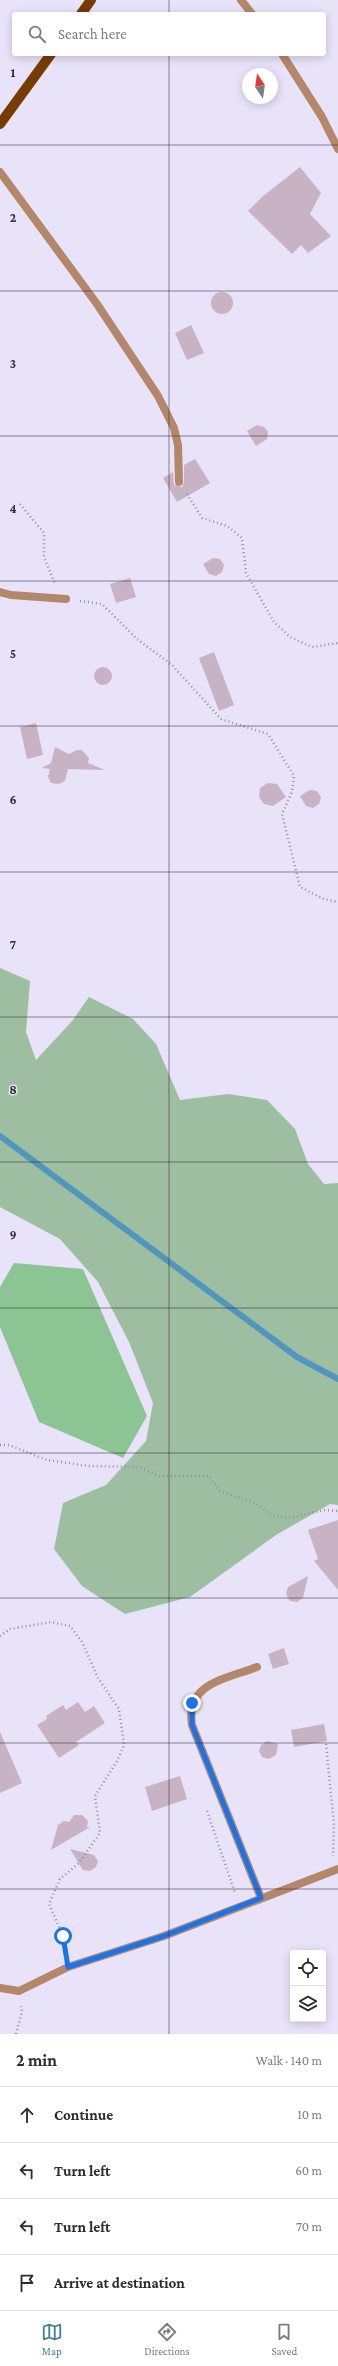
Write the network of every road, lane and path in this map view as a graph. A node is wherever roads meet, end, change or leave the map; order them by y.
1 (91, 0) edge
2 (241, 0) edge
3 (82, 12) edge
4 (250, 12) edge
5 (50, 56) edge
6 (283, 56) edge
7 (0, 124) edge
8 (338, 149) edge
9 (0, 172) edge
10 (179, 482) joint
11 (20, 504) dead end
12 (0, 592) edge
13 (66, 599) junction
14 (338, 643) edge
15 (338, 902) edge
16 (0, 1445) edge
17 (338, 1511) edge
18 (0, 1636) edge
19 (257, 1667) dead end
20 (326, 1744) dead end
21 (207, 1811) dead end
22 (335, 1870) edge
23 (261, 1898) junction
24 (240, 1906) junction
25 (68, 1967) junction
26 (0, 1988) edge
27 (19, 1991) junction
28 (16, 2034) edge

1 - 3 main road
2 - 4 street
5 - 7 main road
6 - 8 street
9 - 10 street
10 - 14 path
11 - 13 path
12 - 13 street
13 - 15 path
16 - 17 path
18 - 25 path
19 - 23 street
20 - 22 path
21 - 24 path
22 - 23 street
23 - 24 street
24 - 25 street
25 - 27 street
26 - 27 street
27 - 28 path

